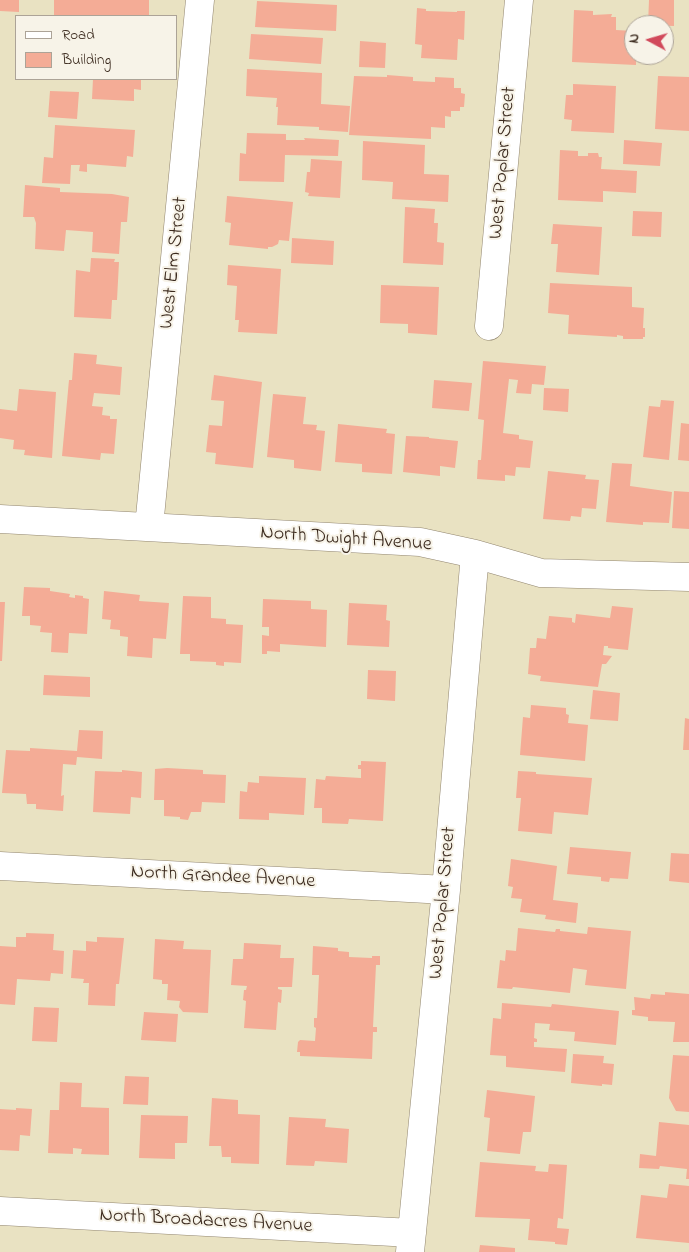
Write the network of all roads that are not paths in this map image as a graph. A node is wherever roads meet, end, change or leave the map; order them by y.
1 (200, 0) edge
2 (520, 0) edge
3 (489, 326) dead end
4 (0, 519) edge
5 (149, 527) junction
6 (475, 554) junction
7 (689, 577) edge
8 (0, 866) edge
9 (446, 890) junction
10 (0, 1211) edge
11 (411, 1242) edge

1 - 5 street, West Elm Street
2 - 3 street, West Poplar Street
4 - 5 street, North Dwight Avenue
5 - 6 street, North Dwight Avenue
6 - 7 street, North Dwight Avenue
6 - 9 street, West Poplar Street
8 - 9 street, North Grandee Avenue
9 - 11 street, West Poplar Street
10 - 11 street, North Broadacres Avenue

